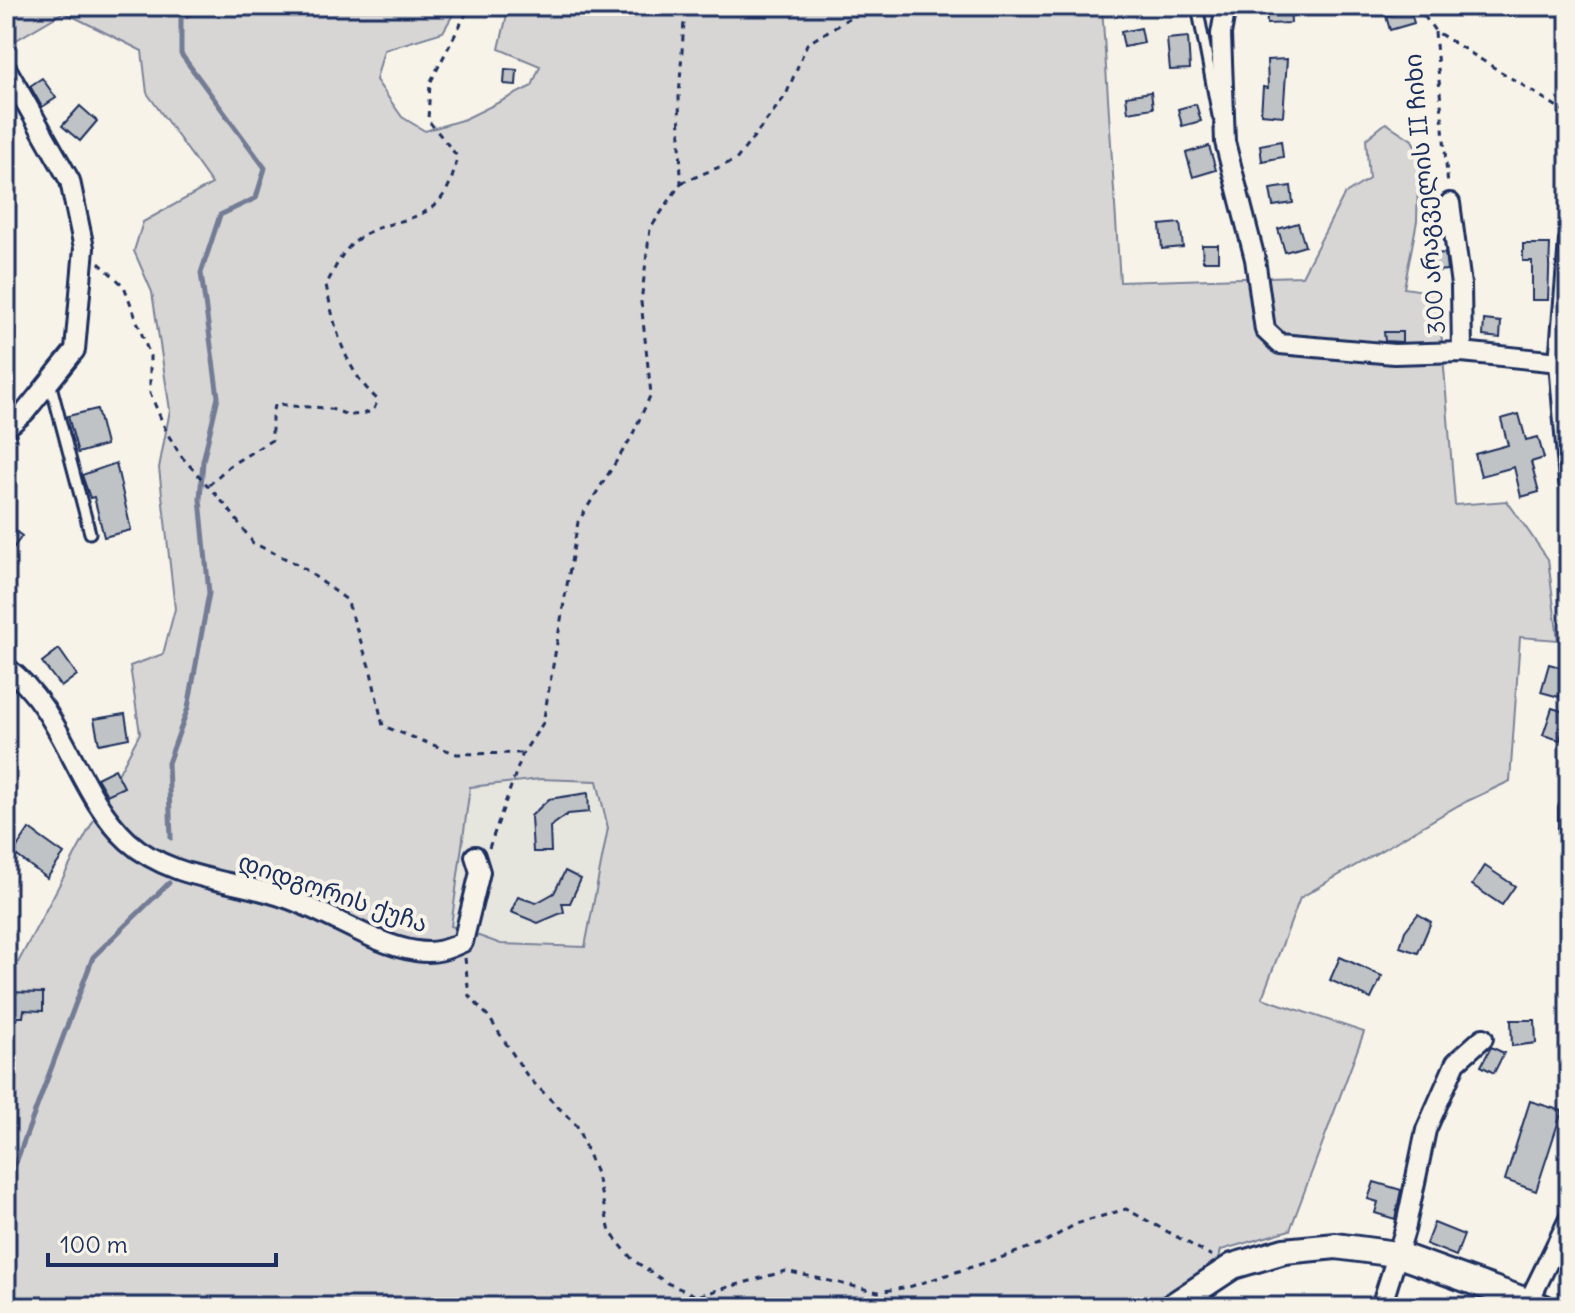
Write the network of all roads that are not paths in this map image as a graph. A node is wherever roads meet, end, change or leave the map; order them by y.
1 (1197, 6) edge
2 (1226, 6) edge
3 (6, 68) edge
4 (1225, 142) junction
5 (1450, 203) road end
6 (1569, 241) edge
7 (1462, 352) junction
8 (1559, 362) junction
9 (50, 382) junction
10 (6, 428) edge
11 (1569, 482) edge
12 (90, 533) dead end
13 (6, 667) edge
14 (1569, 812) edge
15 (1569, 836) edge
16 (478, 864) road end
17 (1483, 1038) dead end
18 (1569, 1219) edge
19 (1396, 1254) junction
20 (1536, 1304) edge
21 (1384, 1305) edge
22 (1171, 1307) edge

1 - 4 lane, 300 არაგველის II ჩიხი
2 - 4 street, 300 არაგველის II ჩიხი
3 - 9 street
4 - 7 street, 300 არაგველის II ჩიხი
5 - 7 street, 300 არაგველის II ჩიხი
6 - 8 street
7 - 8 street, 300 არაგველის II ჩიხი
8 - 11 street
9 - 10 street
9 - 12 lane
13 - 16 street, დიდგორის ქუჩა
14 - 15 street
17 - 19 street
18 - 20 street
19 - 20 street
19 - 21 street
19 - 22 street

